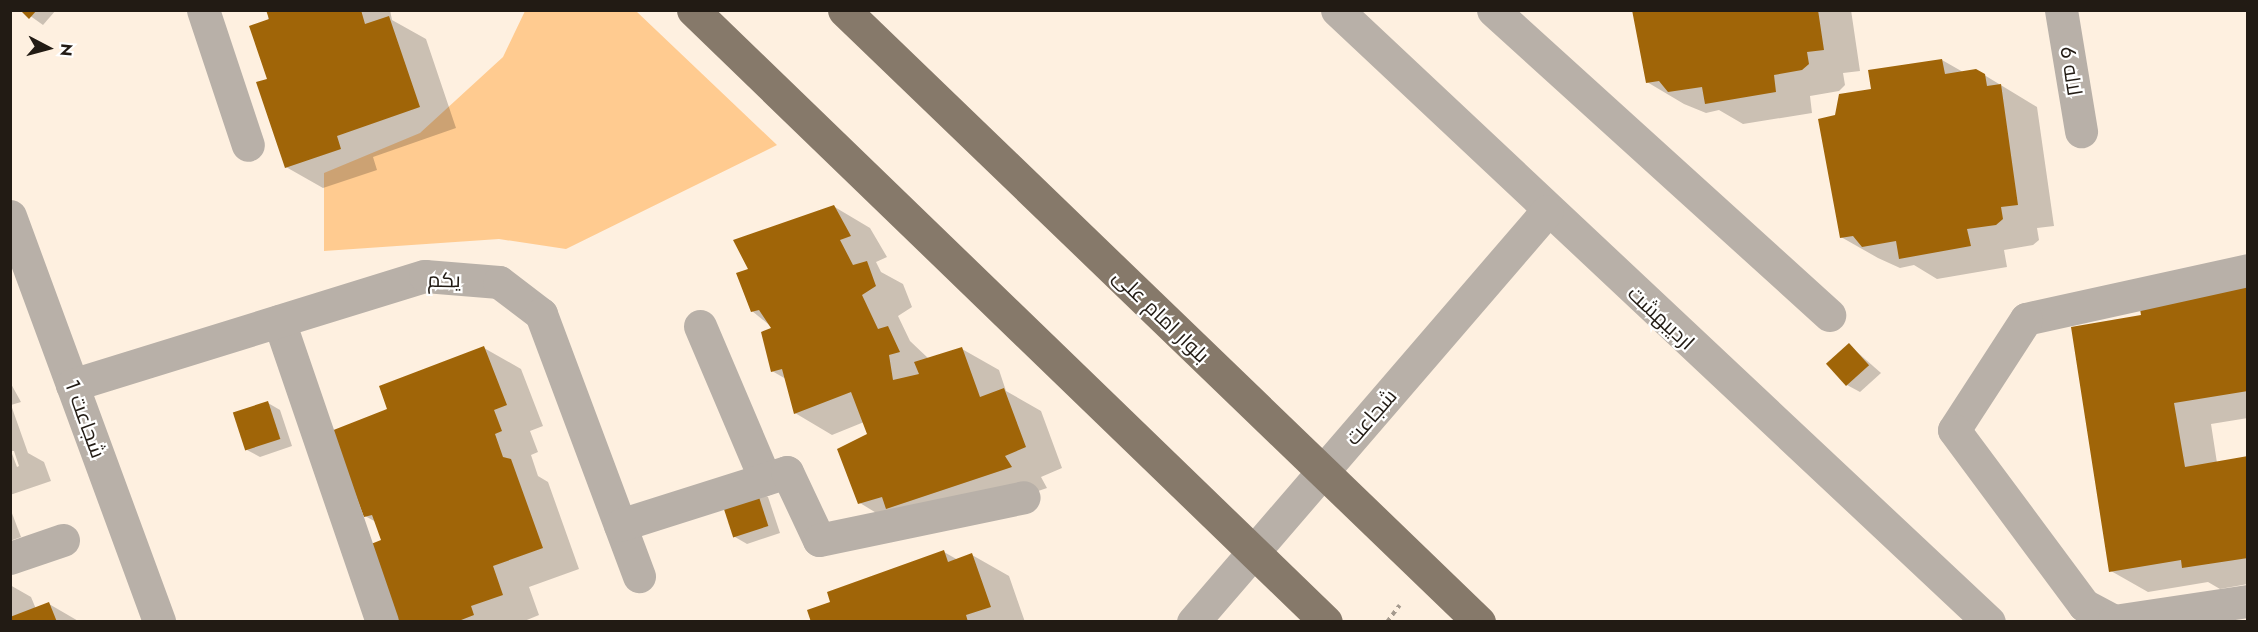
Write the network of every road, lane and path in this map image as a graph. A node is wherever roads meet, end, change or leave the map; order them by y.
1 (203, 10) edge
2 (693, 10) edge
3 (844, 10) edge
4 (1337, 10) edge
5 (1493, 10) edge
6 (2061, 10) edge
7 (2081, 131) dead end
8 (248, 145) dead end
9 (1547, 211) junction
10 (14, 234) edge
11 (2247, 270) edge
12 (1829, 315) dead end
13 (279, 321) junction
14 (700, 326) dead end
15 (72, 385) junction
16 (1323, 472) junction
17 (765, 479) junction
18 (1024, 497) dead end
19 (620, 525) junction
20 (63, 540) dead end
21 (1255, 553) junction
22 (10, 558) edge
23 (639, 576) dead end
24 (2247, 601) edge
25 (159, 621) edge
26 (382, 621) edge
27 (1193, 621) edge
28 (1326, 621) edge
29 (1479, 621) edge
30 (1989, 621) edge

1 - 8 street
2 - 21 main road
3 - 16 main road, بلوار امام علی
4 - 9 street, اردیبهشت
5 - 12 street
6 - 7 street, لاله 6
9 - 16 street, شجاعت
9 - 30 street, اردیبهشت
10 - 15 street, شجاعت 1
11 - 24 street
13 - 15 street, یکم
13 - 19 street, یکم
13 - 26 street
14 - 17 street
15 - 25 street, شجاعت 1
16 - 21 street, شجاعت
16 - 29 main road, بلوار امام علی
17 - 18 street
17 - 19 street
19 - 23 street, یکم
20 - 22 street
21 - 27 street, شجاعت
21 - 28 main road

